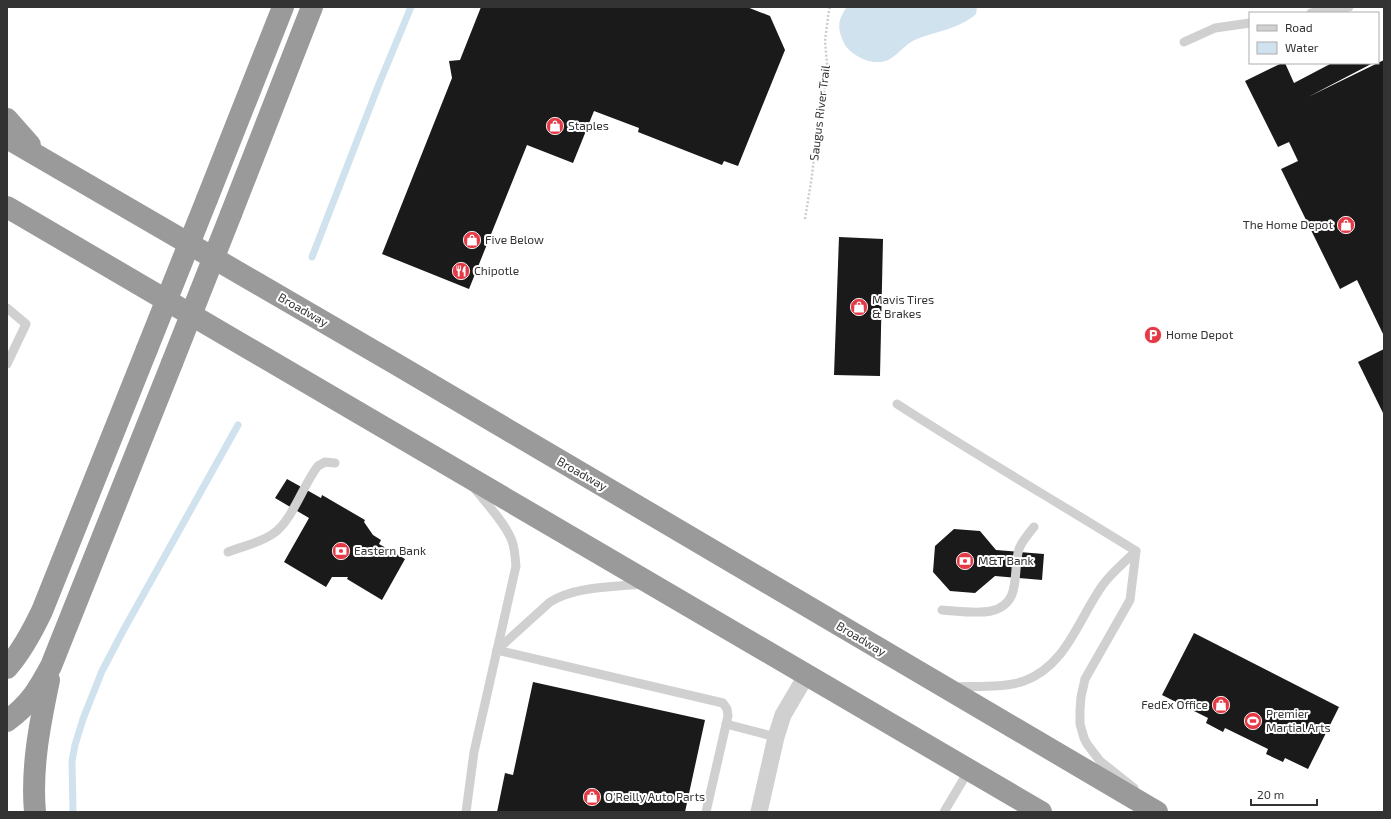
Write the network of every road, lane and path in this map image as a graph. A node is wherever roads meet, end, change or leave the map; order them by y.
1 (283, 7) edge
2 (312, 7) edge
3 (830, 7) edge
4 (1349, 7) edge
5 (1317, 12) edge
6 (1249, 23) edge
7 (1184, 42) dead end
8 (7, 119) edge
9 (7, 138) edge
10 (43, 159) junction
11 (7, 207) edge
12 (805, 219) dead end
13 (7, 308) edge
14 (7, 364) edge
15 (898, 404) dead end
16 (335, 463) dead end
17 (464, 474) junction
18 (1034, 526) dead end
19 (1136, 551) junction
20 (228, 552) dead end
21 (651, 583) junction
22 (942, 610) dead end
23 (42, 611) junction
24 (7, 640) edge
25 (498, 650) junction
26 (52, 666) junction
27 (7, 668) edge
28 (806, 676) junction
29 (944, 687) junction
30 (7, 721) edge
31 (726, 724) junction
32 (776, 737) junction
33 (969, 770) junction
34 (35, 812) edge
35 (466, 812) edge
36 (706, 812) edge
37 (759, 812) edge
38 (944, 812) edge
39 (1041, 812) edge
40 (1157, 812) edge
41 (1165, 812) edge

1 - 23 highway, bridge
2 - 26 highway, bridge
3 - 12 path, Saugus River Trail
4 - 5 lane
6 - 7 lane
8 - 10 highway
9 - 10 highway, Broadway
10 - 29 highway, Broadway
11 - 17 highway
13 - 14 lane
15 - 19 lane
16 - 20 lane
17 - 21 highway
17 - 25 lane
18 - 22 lane
19 - 29 lane
19 - 41 lane
21 - 25 lane
21 - 28 highway
23 - 24 highway
23 - 27 highway
25 - 31 lane
25 - 35 lane
26 - 30 highway
26 - 34 highway
28 - 32 street
28 - 33 highway
29 - 40 highway, Broadway
31 - 32 lane
31 - 36 lane
32 - 37 street
33 - 38 lane
33 - 39 highway

